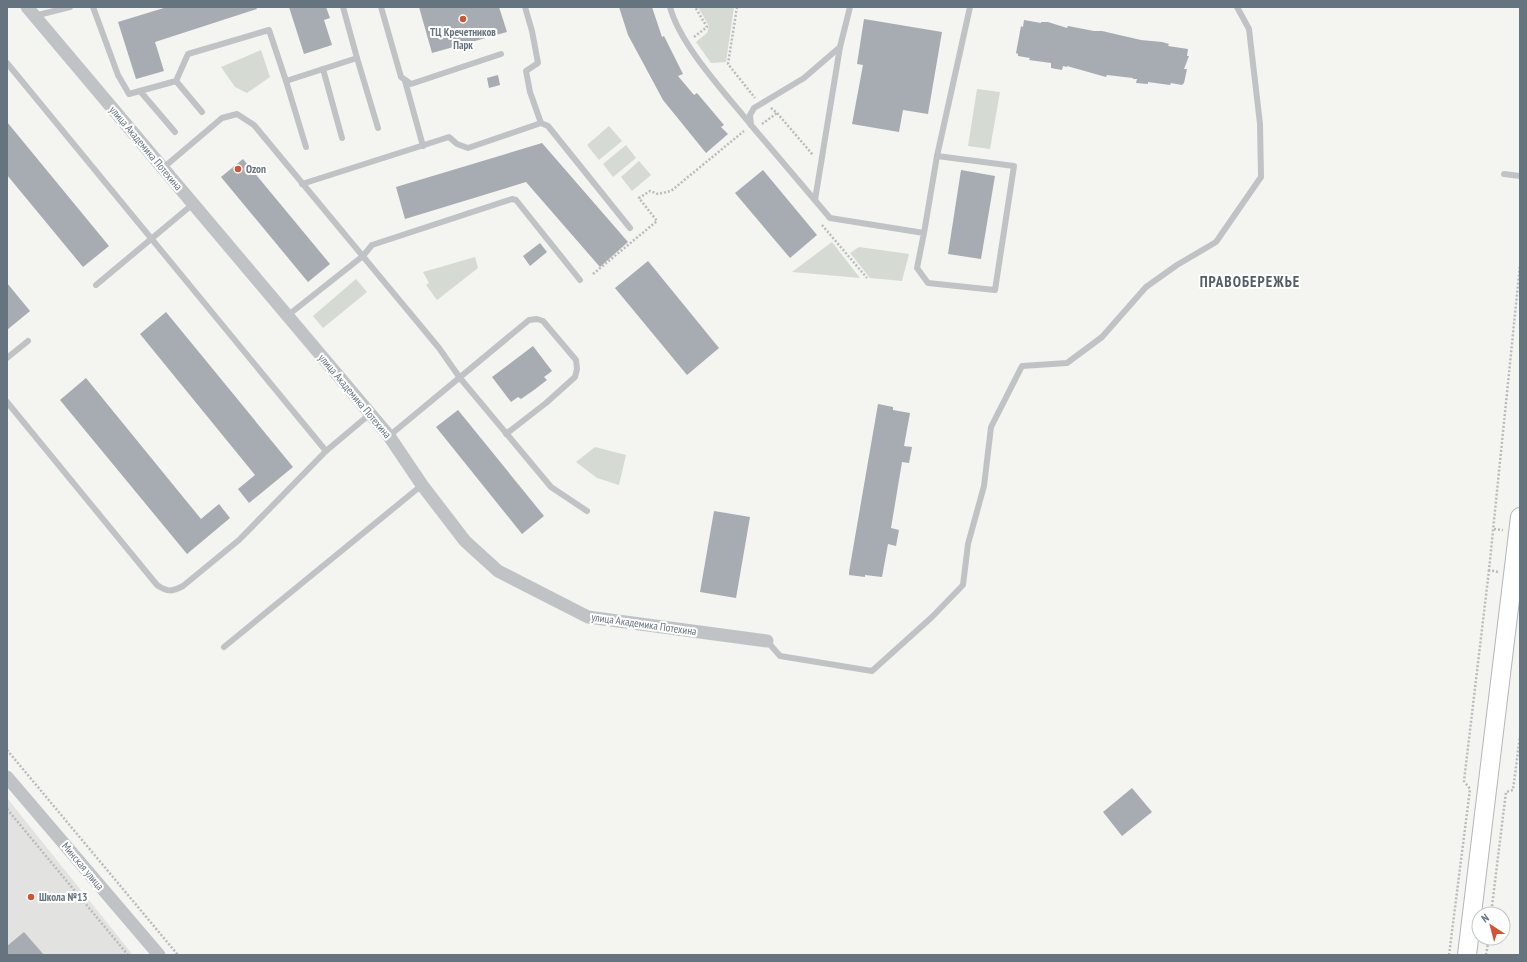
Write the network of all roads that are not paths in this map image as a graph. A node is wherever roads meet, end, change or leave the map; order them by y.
1 (70, 7) edge
2 (93, 7) edge
3 (343, 7) edge
4 (381, 7) edge
5 (525, 7) edge
6 (670, 7) edge
7 (850, 7) edge
8 (970, 7) edge
9 (1237, 7) edge
10 (30, 12) edge
11 (840, 47) junction
12 (501, 54) dead end
13 (357, 58) junction
14 (7, 63) edge
15 (323, 69) junction
16 (176, 81) junction
17 (286, 81) junction
18 (405, 81) junction
19 (140, 91) junction
20 (202, 112) dead end
21 (541, 123) junction
22 (753, 127) junction
23 (378, 128) dead end
24 (175, 132) dead end
25 (342, 138) dead end
26 (423, 146) junction
27 (306, 147) dead end
28 (937, 156) junction
29 (163, 168) junction
30 (1504, 174) dead end
31 (1520, 176) edge
32 (302, 184) junction
33 (815, 200) junction
34 (194, 204) junction
35 (630, 228) dead end
36 (924, 233) junction
37 (152, 239) junction
38 (363, 256) junction
39 (580, 280) dead end
40 (96, 285) dead end
41 (287, 316) junction
42 (28, 341) dead end
43 (7, 358) edge
44 (460, 378) junction
45 (7, 402) edge
46 (370, 414) junction
47 (506, 434) junction
48 (389, 436) junction
49 (326, 451) junction
50 (422, 485) junction
51 (587, 511) dead end
52 (1520, 517) edge
53 (1518, 553) edge
54 (768, 641) joint
55 (224, 647) dead end
56 (7, 777) edge
57 (159, 955) edge
58 (1467, 955) edge

1 - 10 lane
2 - 19 lane
3 - 13 lane
4 - 18 lane
5 - 21 lane
6 - 22 lane
7 - 11 lane
8 - 28 lane
9 - 54 lane
10 - 29 street, улица Академика Потехина
11 - 22 lane
11 - 33 lane
12 - 18 lane
13 - 15 lane
13 - 23 lane
14 - 37 lane
15 - 17 lane
15 - 25 lane
16 - 17 lane
16 - 19 lane
16 - 20 lane
17 - 27 lane
18 - 26 lane
19 - 24 lane
21 - 26 lane
21 - 35 lane
22 - 33 lane
26 - 32 lane
28 - 36 lane
28 - 36 lane
29 - 32 lane
29 - 34 street, улица Академика Потехина
30 - 31 lane
32 - 38 lane
33 - 36 lane
34 - 37 lane
34 - 41 street, улица Академика Потехина
37 - 40 lane
37 - 49 lane
38 - 39 lane
38 - 41 lane
38 - 44 lane
41 - 46 street, улица Академика Потехина
42 - 43 lane
44 - 47 lane
44 - 47 lane
44 - 48 lane
45 - 49 lane
46 - 48 street, улица Академика Потехина
46 - 49 lane
47 - 51 lane
48 - 50 street, улица Академика Потехина
50 - 54 street, улица Академика Потехина
50 - 55 lane
52 - 53 street
53 - 58 street
56 - 57 street, Минская улица

